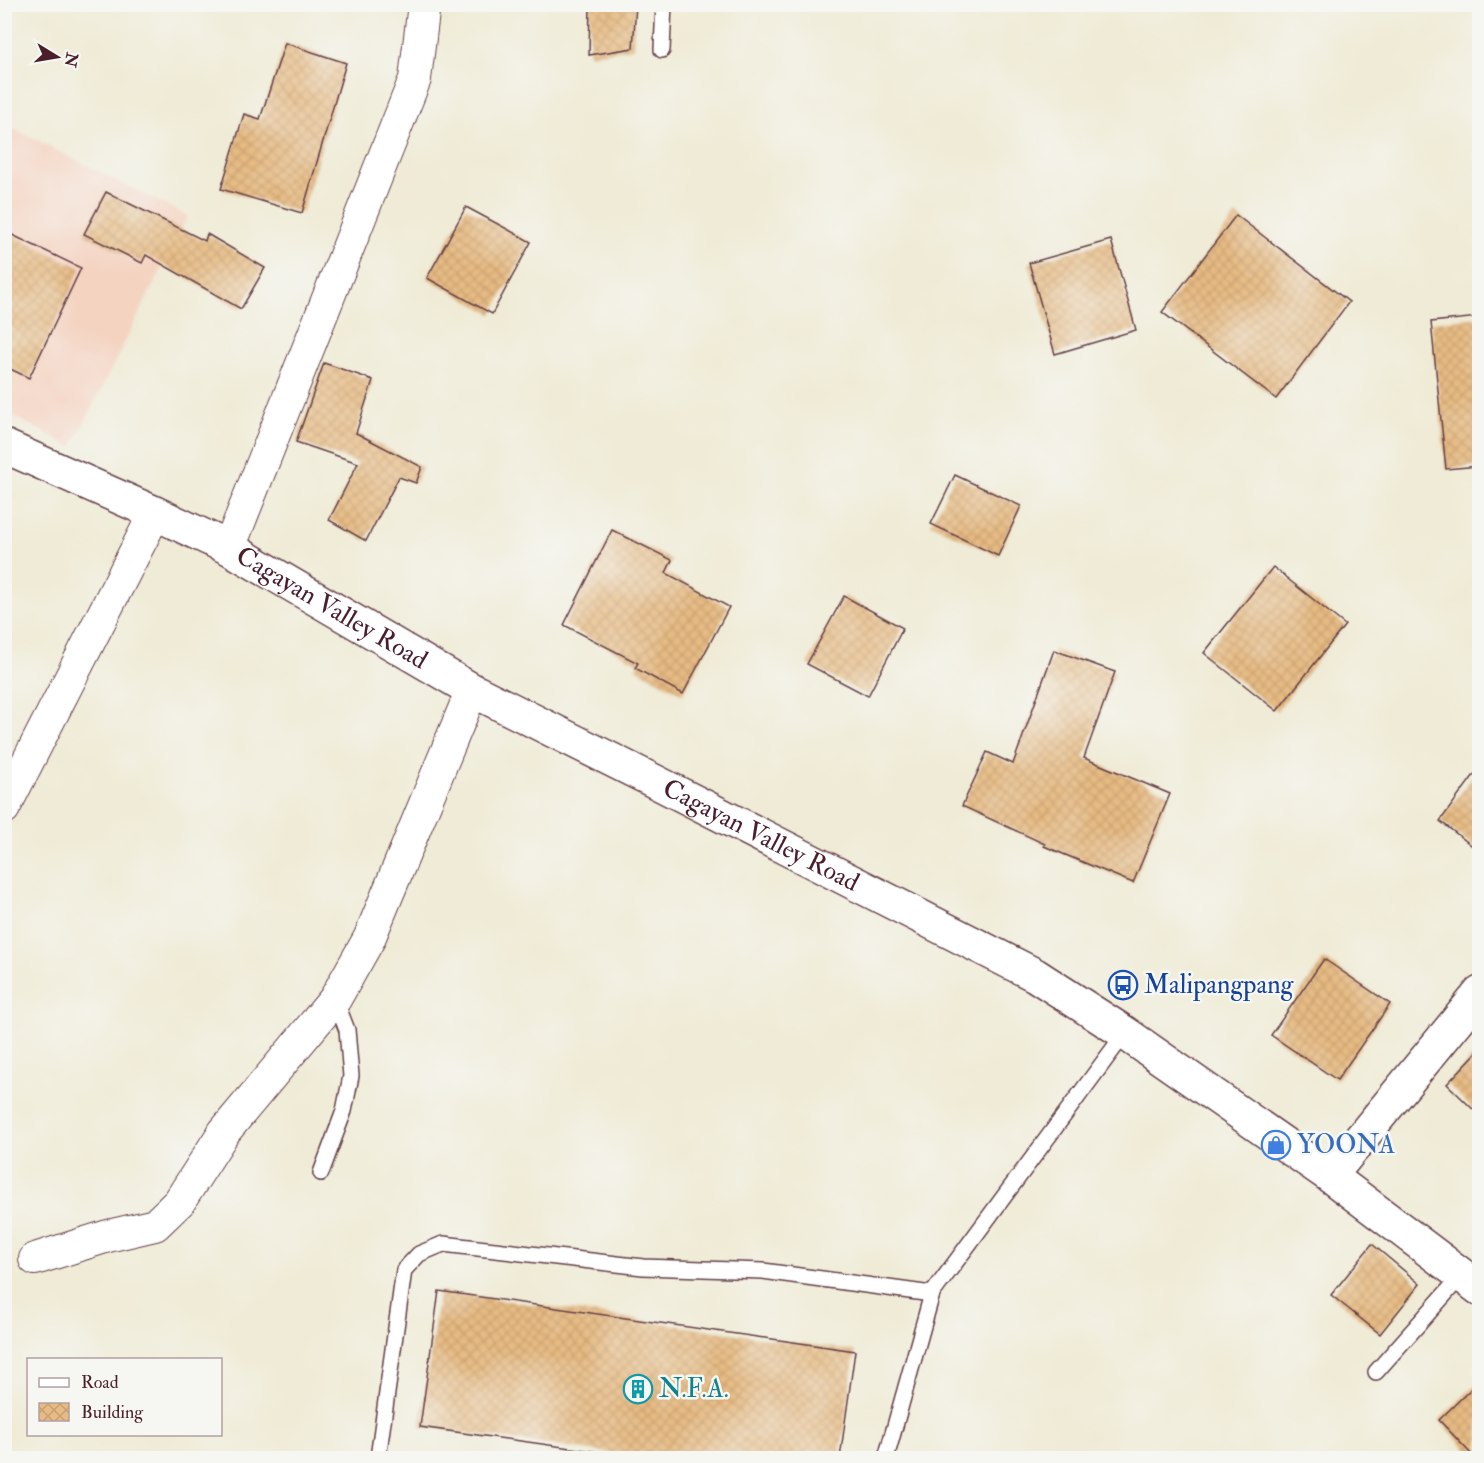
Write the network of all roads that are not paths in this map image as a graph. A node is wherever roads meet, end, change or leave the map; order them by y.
1 (424, 4) edge
2 (664, 4) edge
3 (662, 50) dead end
4 (4, 446) edge
5 (155, 513) junction
6 (229, 548) junction
7 (472, 690) junction
8 (4, 807) edge
9 (1479, 993) edge
10 (334, 999) junction
11 (1125, 1033) junction
12 (321, 1173) dead end
13 (1330, 1176) junction
14 (36, 1259) dead end
15 (1471, 1282) edge
16 (932, 1294) junction
17 (1376, 1372) dead end
18 (378, 1458) edge
19 (886, 1458) edge

1 - 6 street
2 - 3 lane
4 - 5 main road, Cagayan Valley Road
5 - 6 main road, Cagayan Valley Road
5 - 8 street
6 - 7 main road, Cagayan Valley Road
7 - 10 street
7 - 11 main road, Cagayan Valley Road
9 - 13 main road
10 - 12 lane
10 - 14 street
11 - 13 main road, Cagayan Valley Road
11 - 16 lane
13 - 15 main road, Cagayan Valley Road
15 - 17 lane
16 - 18 lane
16 - 19 lane

